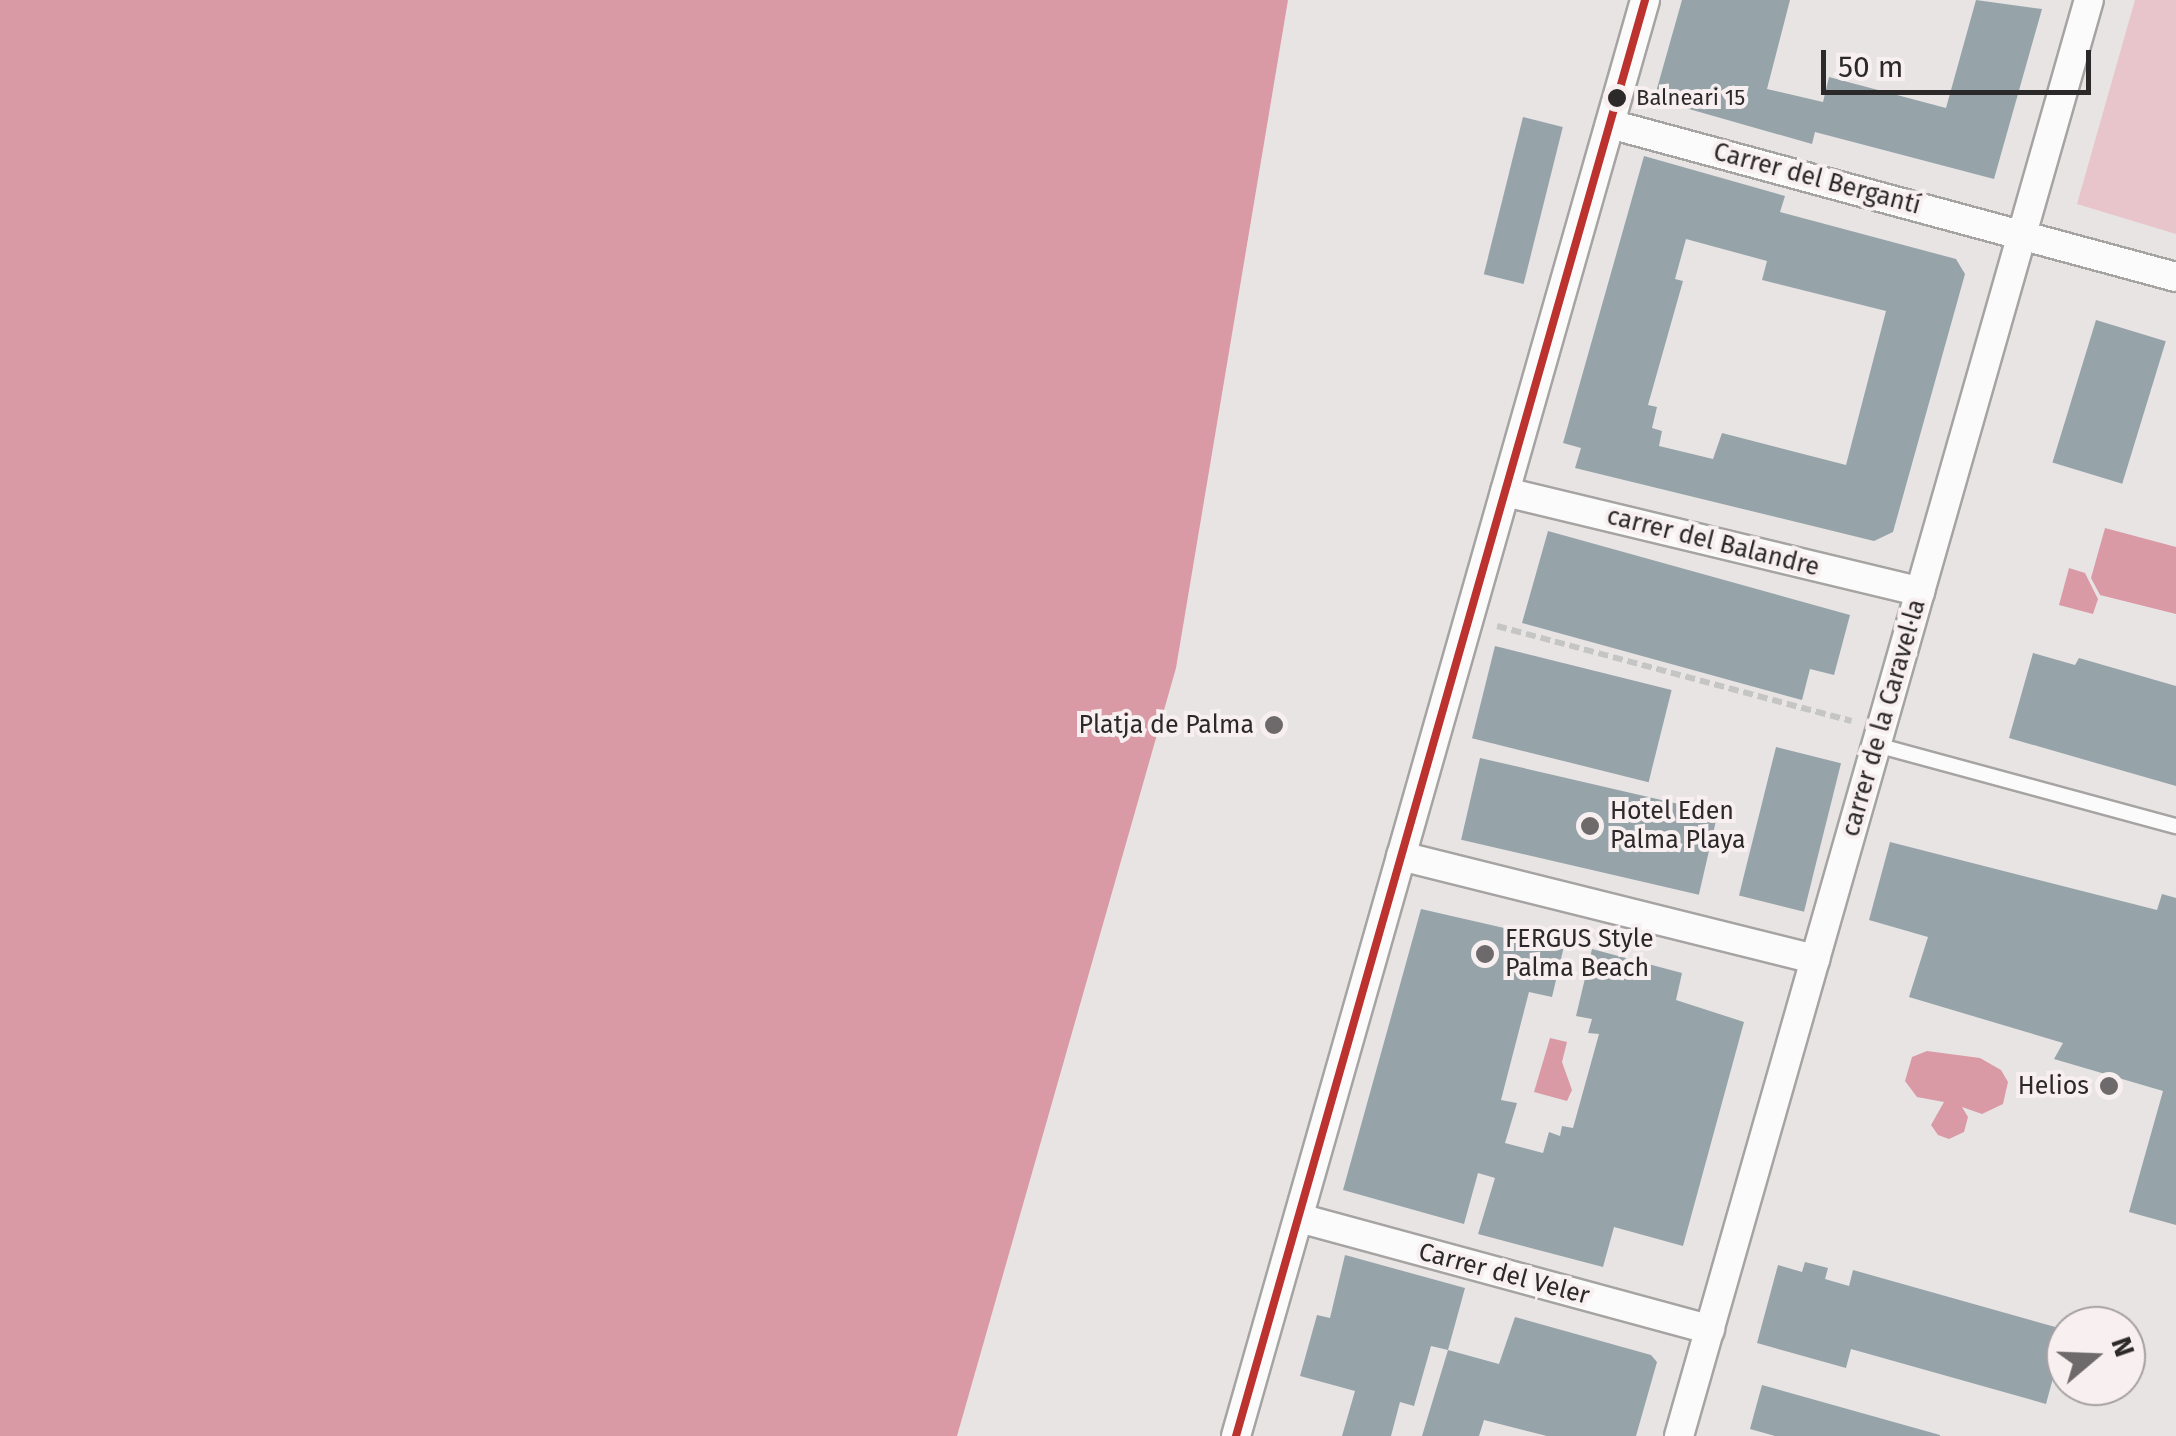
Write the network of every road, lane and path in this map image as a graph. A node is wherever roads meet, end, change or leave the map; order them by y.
1 (1645, 0) edge
2 (2090, 0) edge
3 (1610, 124) junction
4 (2024, 234) junction
5 (2176, 277) edge
6 (1505, 492) junction
7 (1920, 592) junction
8 (1468, 618) junction
9 (1879, 737) junction
10 (2176, 826) edge
11 (1401, 856) junction
12 (1815, 959) junction
13 (1299, 1218) junction
14 (1710, 1330) junction
15 (1236, 1436) edge
16 (1679, 1436) edge

1 - 3 street
2 - 4 street, carrer de la Caravel·la
3 - 4 street, Carrer del Bergantí
3 - 6 street
4 - 5 street
4 - 7 street, carrer de la Caravel·la
6 - 7 street, carrer del Balandre
6 - 8 street
7 - 9 street, carrer de la Caravel·la
8 - 9 path
8 - 11 street
9 - 10 lane
9 - 12 street, carrer de la Caravel·la
11 - 12 street
11 - 13 street
12 - 14 street, carrer de la Caravel·la
13 - 14 street, Carrer del Veler
13 - 15 street
14 - 16 street, carrer de la Caravel·la

